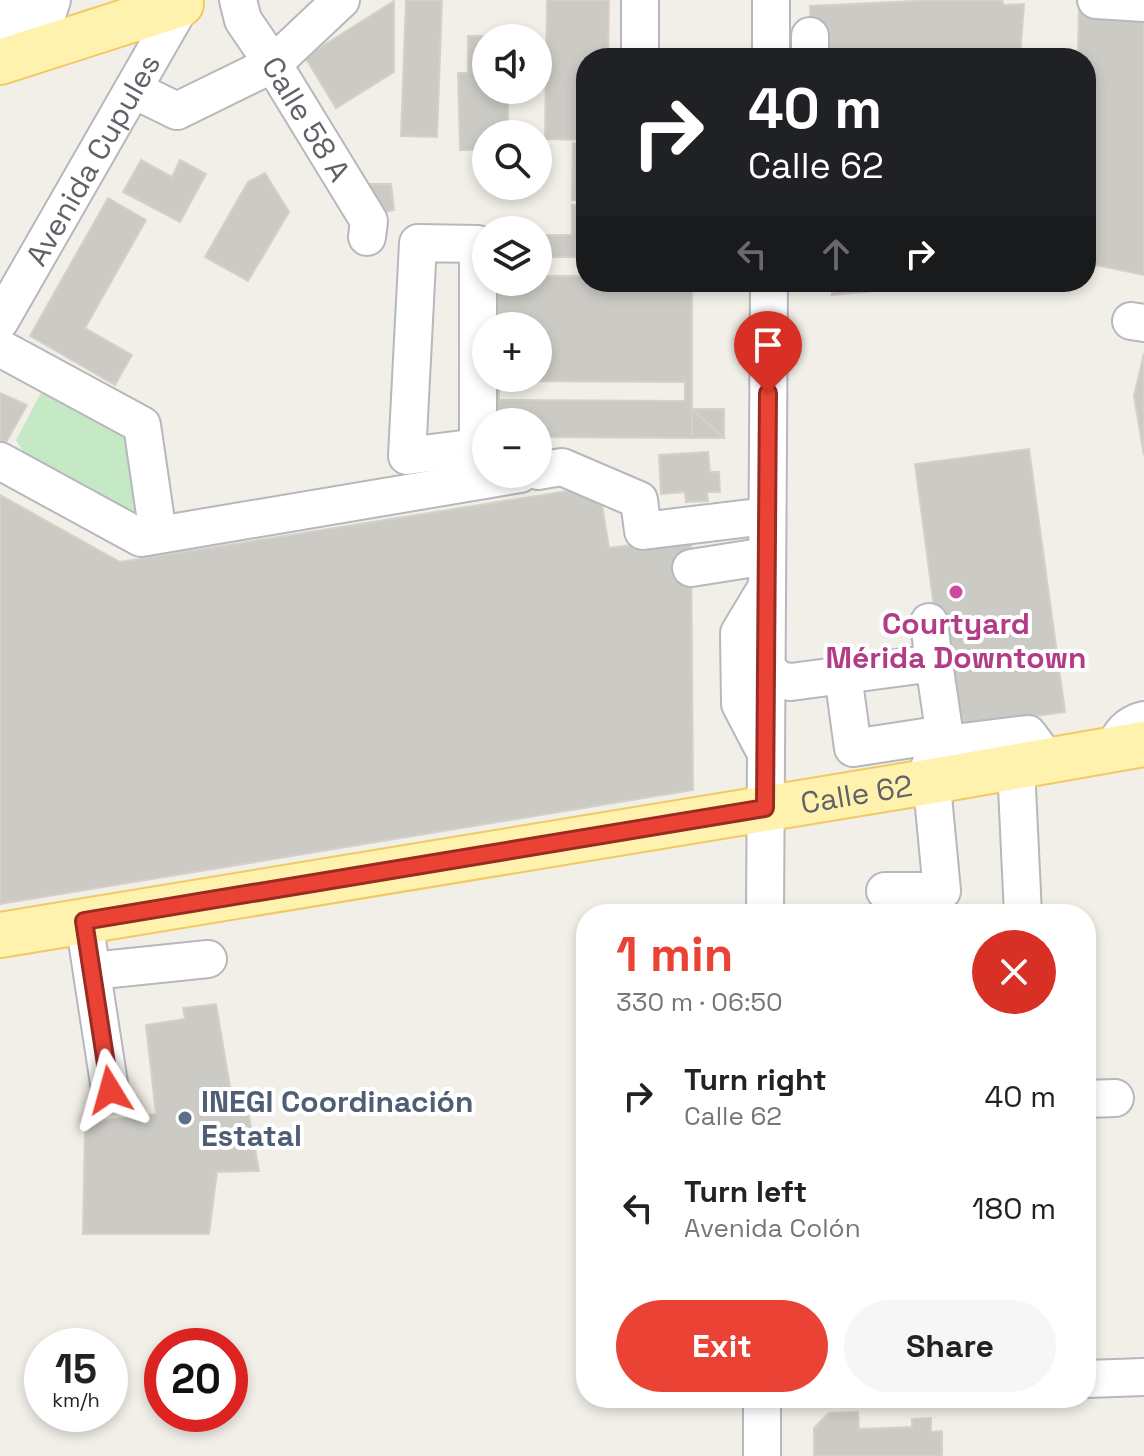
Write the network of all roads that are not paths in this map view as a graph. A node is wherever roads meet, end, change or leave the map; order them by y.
1 (18, 0) edge
2 (52, 0) edge
3 (238, 0) edge
4 (341, 0) edge
5 (640, 0) edge
6 (771, 0) edge
7 (1096, 0) edge
8 (183, 2) edge
9 (1144, 3) edge
10 (640, 48) edge
11 (791, 48) edge
12 (12, 58) edge
13 (273, 64) junction
14 (134, 90) junction
15 (418, 243) junction
16 (776, 292) edge
17 (0, 321) edge
18 (0, 348) edge
19 (0, 461) edge
20 (552, 469) edge
21 (472, 482) edge
22 (155, 514) dead end
23 (750, 518) dead end
24 (691, 568) dead end
25 (767, 571) junction
26 (929, 622) dead end
27 (934, 663) junction
28 (766, 668) junction
29 (843, 675) junction
30 (1144, 720) edge
31 (1129, 747) edge
32 (765, 752) junction
33 (939, 762) junction
34 (1032, 764) junction
35 (765, 808) junction
36 (959, 840) dead end
37 (885, 891) dead end
38 (765, 904) edge
39 (1024, 904) edge
40 (84, 921) junction
41 (0, 935) edge
42 (208, 959) dead end
43 (92, 971) junction
44 (110, 1090) dead end
45 (1144, 1377) edge
46 (1096, 1379) edge
47 (762, 1408) edge
48 (762, 1456) edge

1 - 12 street
2 - 12 street
3 - 13 street, Calle 58 A
4 - 13 street
5 - 10 street
6 - 11 street
7 - 9 street
8 - 12 main road
8 - 14 street, Avenida Cupules
13 - 14 street
13 - 15 street, Calle 58 A
14 - 17 street, Avenida Cupules
15 - 15 street
16 - 25 street
18 - 22 street
19 - 21 street
20 - 23 street
24 - 25 street
25 - 28 street
25 - 32 street
26 - 27 street
27 - 29 street
27 - 33 street
28 - 29 street
28 - 32 street
29 - 33 street
30 - 31 street
31 - 34 main road, Calle 62
32 - 35 street
33 - 34 main road, Calle 62
33 - 35 main road, Calle 62
33 - 36 street
33 - 37 street
34 - 39 street
35 - 38 street
35 - 40 main road, Calle 62
40 - 41 main road, Calle 62
40 - 43 street
42 - 43 street
43 - 44 street
45 - 46 street
47 - 48 street

